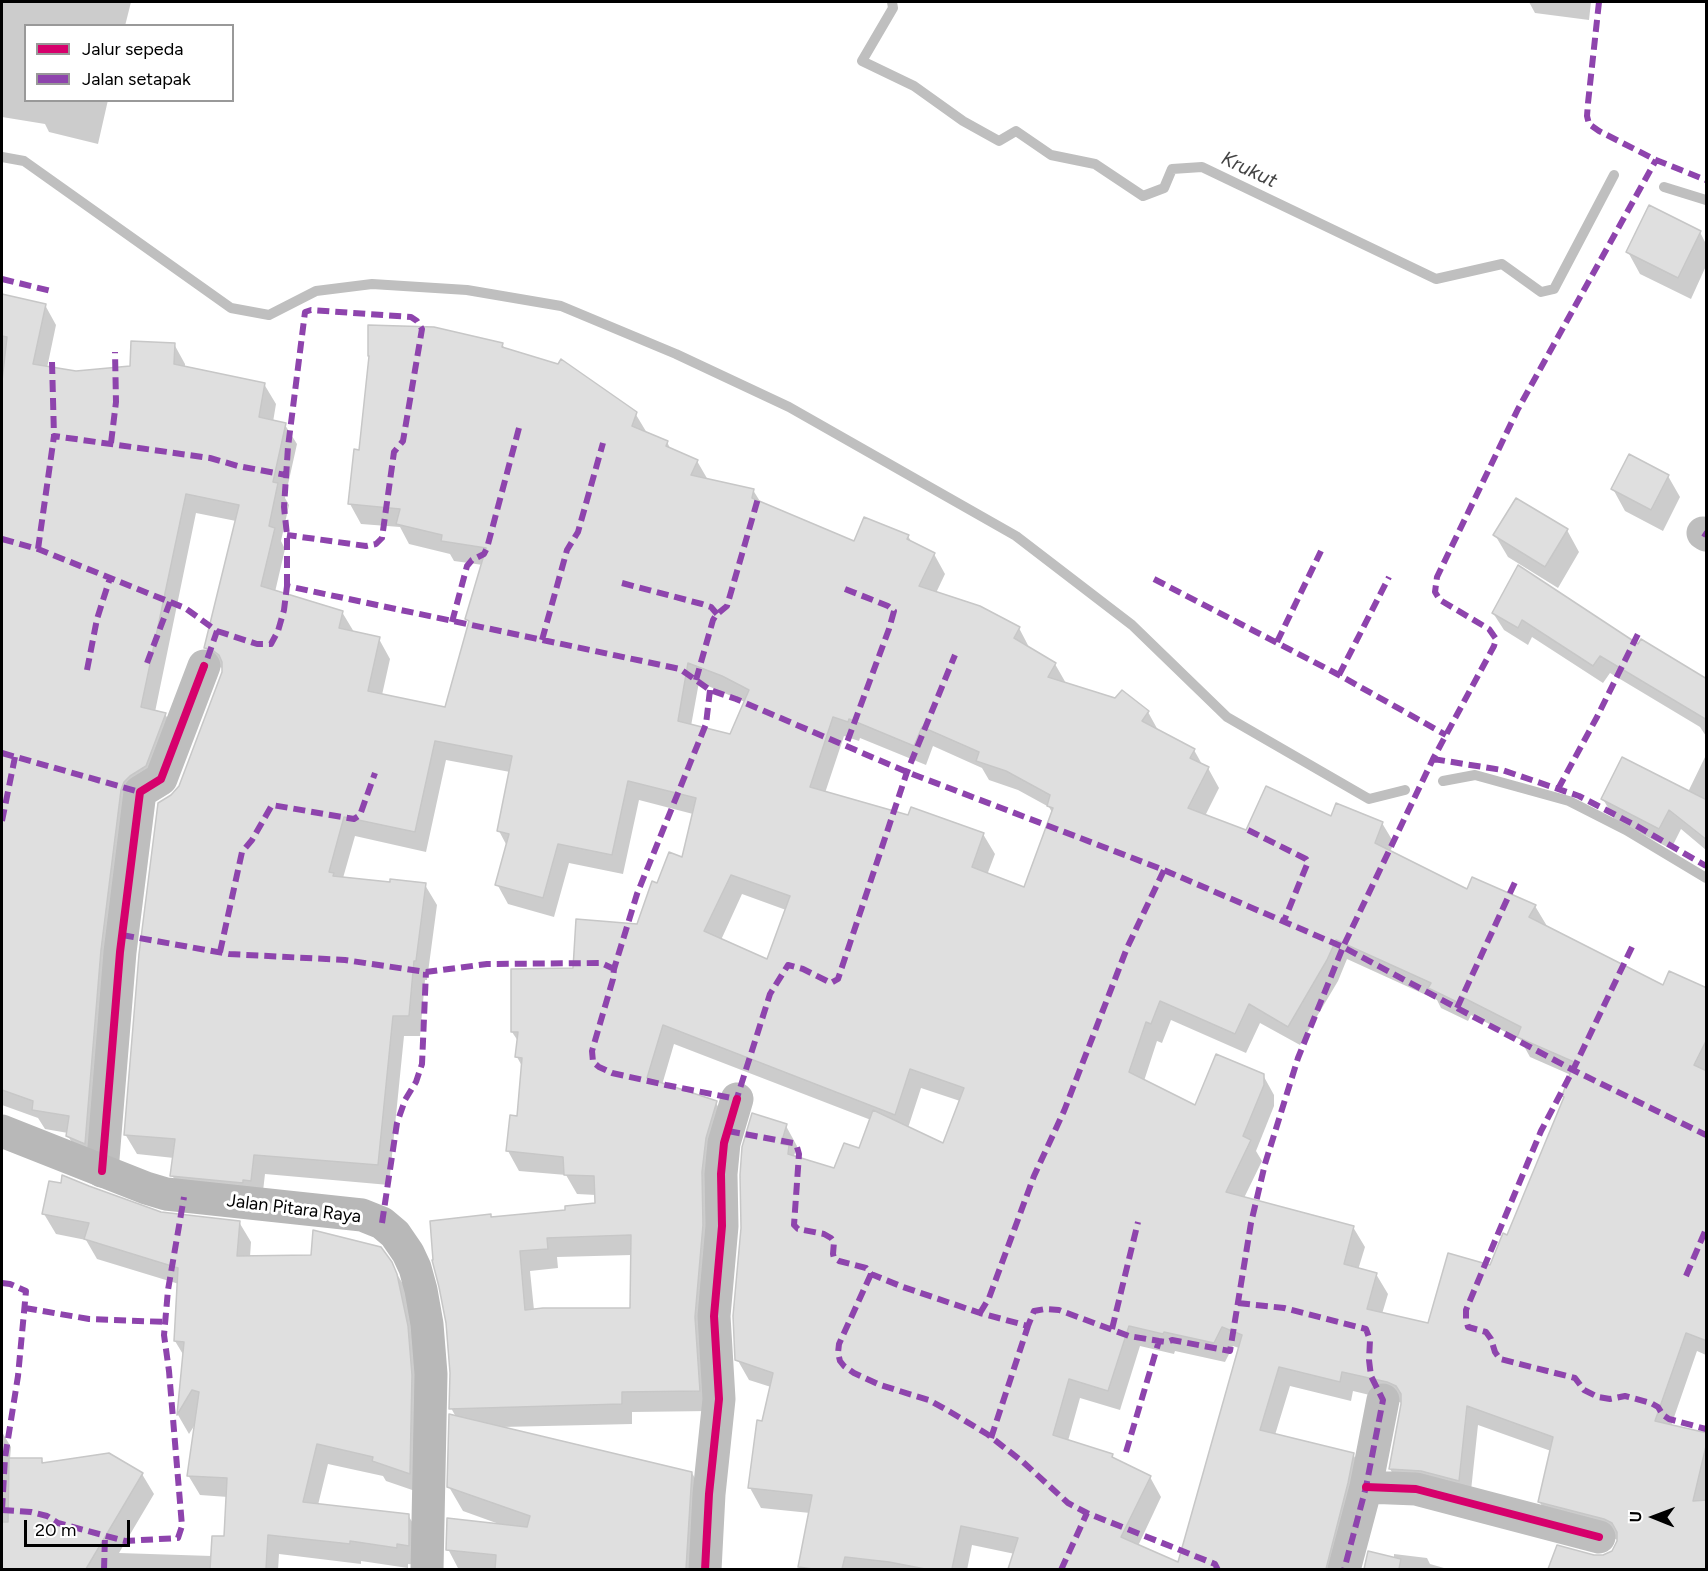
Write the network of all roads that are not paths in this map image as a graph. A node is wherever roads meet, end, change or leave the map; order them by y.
1 (204, 666) dead end
2 (737, 1099) dead end
3 (2, 1131) edge
4 (102, 1171) junction
5 (1383, 1400) dead end
6 (1366, 1487) junction
7 (1599, 1538) dead end
8 (427, 1569) edge
9 (705, 1569) edge
10 (1344, 1569) edge

1 - 4 street
2 - 9 street
3 - 4 main road, Jalan Pitara Raya
4 - 8 main road, Jalan Pitara Raya
5 - 6 street
6 - 7 street
6 - 10 street

